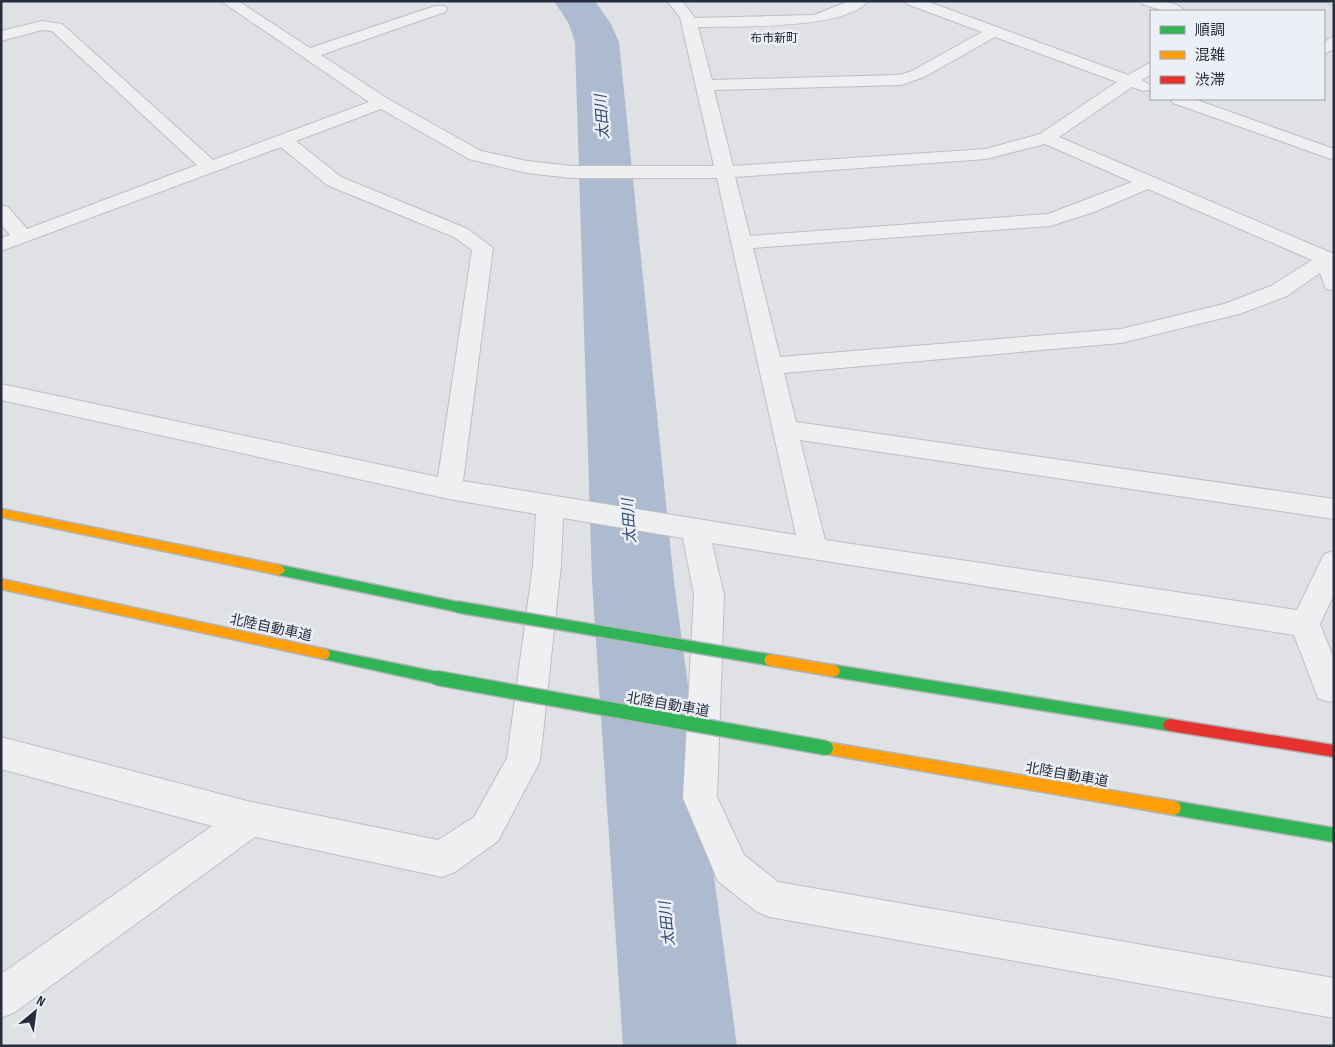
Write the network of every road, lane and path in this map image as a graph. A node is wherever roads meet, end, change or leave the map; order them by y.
1 (228, 1) edge
2 (426, 1) edge
3 (674, 1) edge
4 (861, 1) edge
5 (912, 1) edge
6 (1147, 1) edge
7 (1175, 10) edge
8 (689, 23) junction
9 (994, 31) junction
10 (1, 36) edge
11 (309, 54) junction
12 (1150, 68) edge
13 (1131, 81) junction
14 (704, 85) junction
15 (1150, 89) edge
16 (1182, 100) edge
17 (382, 103) junction
18 (1046, 138) junction
19 (283, 140) junction
20 (1334, 155) edge
21 (210, 167) junction
22 (723, 172) junction
23 (1149, 182) junction
24 (1, 211) edge
25 (22, 237) junction
26 (740, 243) junction
27 (1, 245) edge
28 (1327, 258) junction
29 (1334, 284) edge
30 (770, 366) junction
31 (1, 392) edge
32 (785, 429) junction
33 (449, 489) junction
34 (550, 506) junction
35 (1334, 509) edge
36 (1, 513) edge
37 (695, 529) junction
38 (813, 549) junction
39 (1334, 562) edge
40 (1, 584) edge
41 (1304, 624) junction
42 (1328, 688) dead end
43 (1334, 751) edge
44 (1, 753) edge
45 (252, 819) junction
46 (1334, 835) edge
47 (1, 998) edge
48 (1334, 998) edge

1 - 11 street
2 - 11 street
3 - 8 street
4 - 8 street
5 - 9 street
6 - 7 street
8 - 14 street
9 - 13 street
9 - 14 street
10 - 21 street
11 - 17 street
12 - 13 street
13 - 15 street
13 - 18 street
14 - 22 street
16 - 20 street
17 - 19 street
17 - 22 street
18 - 22 street
18 - 23 street
19 - 21 street
19 - 33 street
21 - 25 street
22 - 26 street
23 - 26 street
23 - 28 street
24 - 25 street
25 - 27 street
26 - 30 street
28 - 29 street
28 - 30 street
30 - 32 street
31 - 33 street
32 - 35 street
32 - 38 street
33 - 34 street
34 - 37 street
34 - 45 street
36 - 43 highway, bridge
37 - 38 street
37 - 48 street
38 - 41 street
39 - 41 street
40 - 46 highway, 北陸自動車道, bridge
41 - 42 street
44 - 45 street
45 - 47 street

